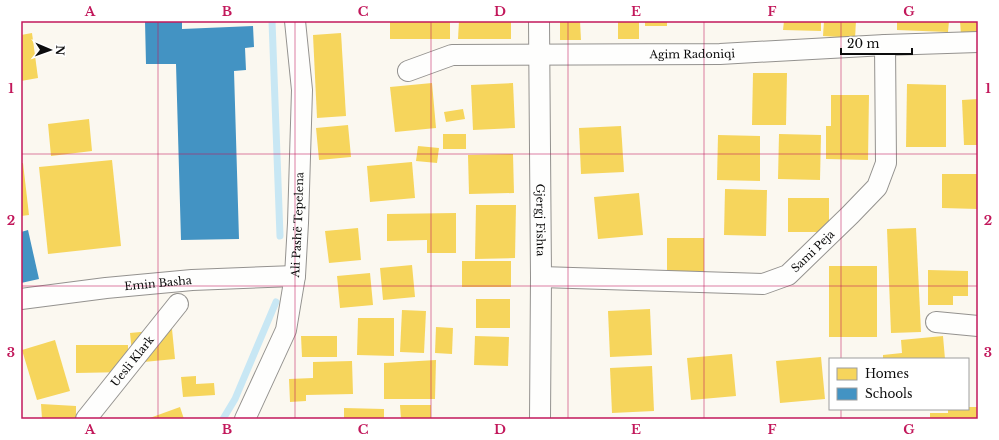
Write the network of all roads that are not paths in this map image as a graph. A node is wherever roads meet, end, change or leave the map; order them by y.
1 (295, 21) edge
2 (539, 21) edge
3 (978, 42) edge
4 (885, 45) junction
5 (540, 54) junction
6 (408, 71) dead end
7 (295, 276) junction
8 (541, 277) junction
9 (21, 299) edge
10 (178, 304) dead end
11 (936, 322) dead end
12 (978, 326) edge
13 (86, 419) edge
14 (245, 419) edge
15 (540, 419) edge

1 - 7 street, Ali Pashë Tepelena
2 - 5 street, Gjergj Fishta
3 - 4 street, Agim Radoniqi
4 - 5 street, Agim Radoniqi
4 - 8 street, Sami Peja
5 - 6 street, Agim Radoniqi
5 - 8 street, Gjergj Fishta
7 - 9 street, Emin Basha
7 - 14 street, Ali Pashë Tepelena
8 - 15 street, Gjergj Fishta
10 - 13 street, Uesli Klark
11 - 12 street

